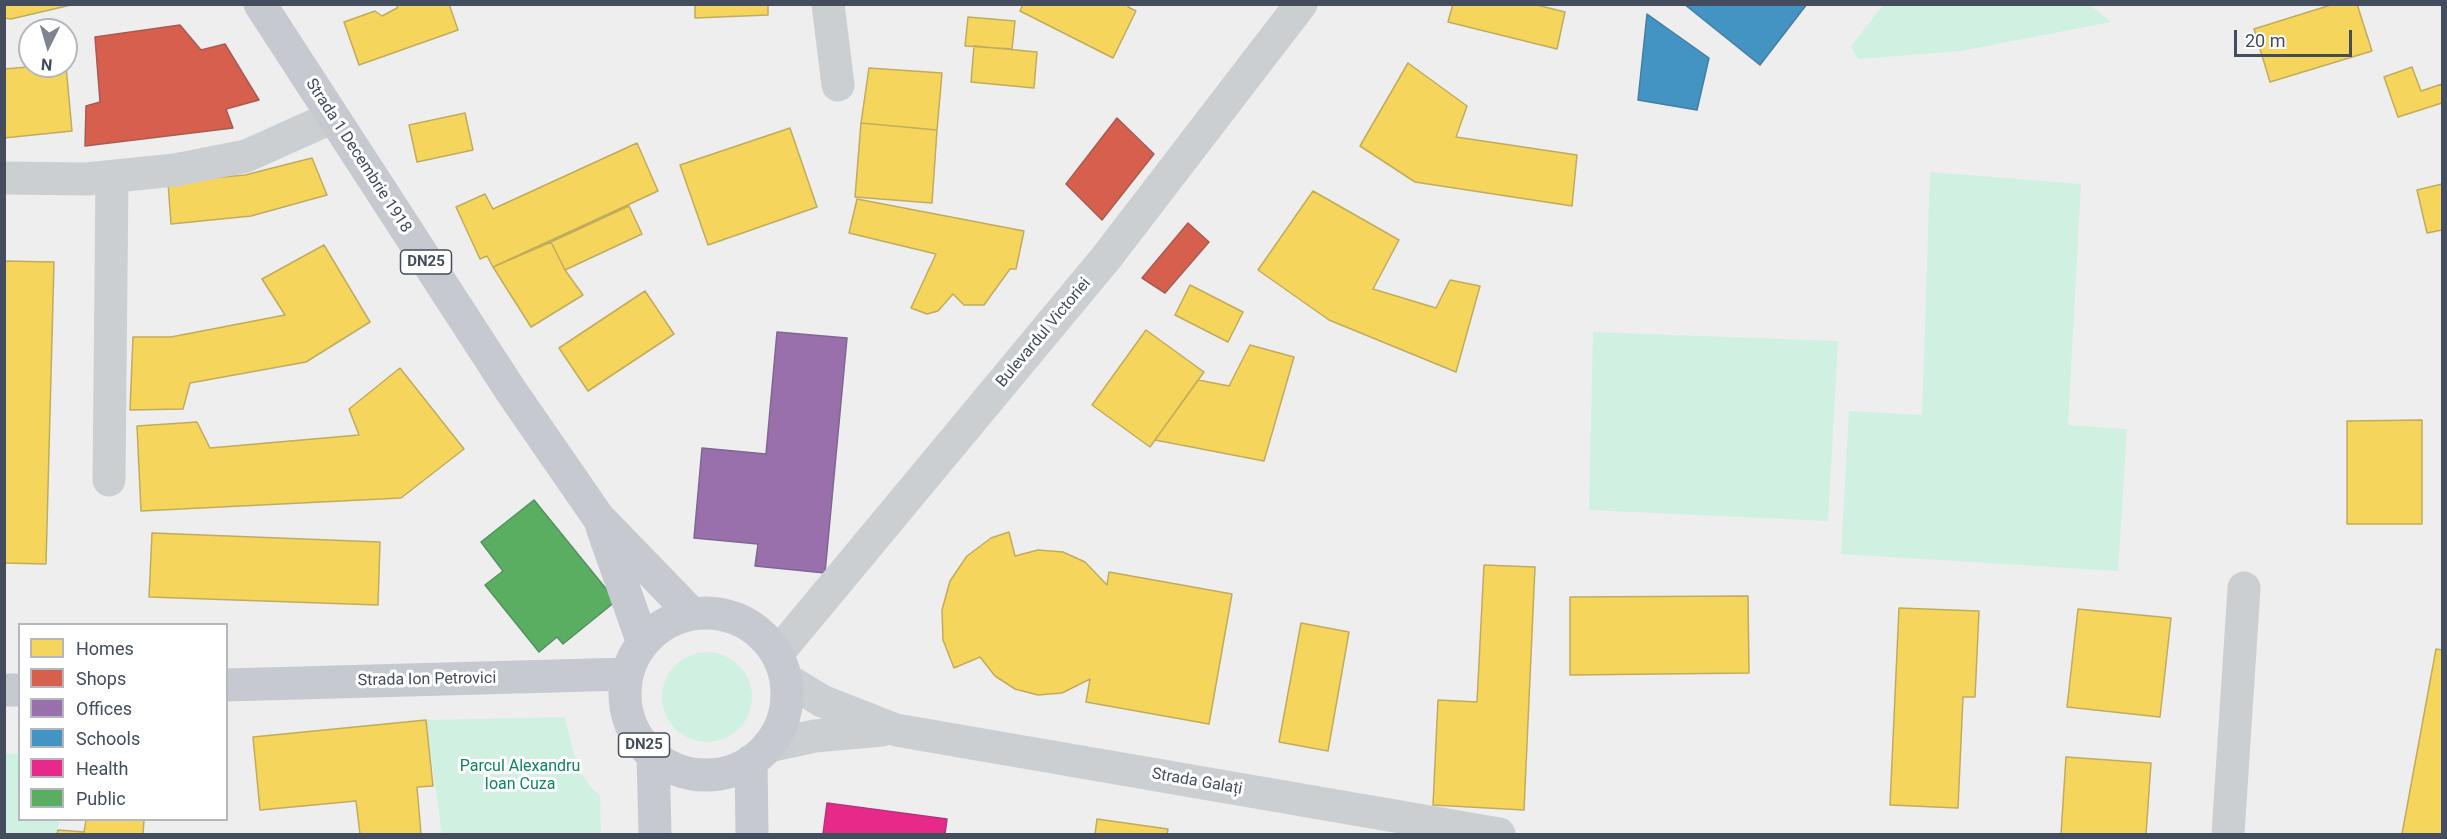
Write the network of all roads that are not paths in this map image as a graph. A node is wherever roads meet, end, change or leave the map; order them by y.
1 (260, 4) edge
2 (828, 4) edge
3 (1301, 4) edge
4 (838, 85) dead end
5 (333, 117) junction
6 (112, 177) junction
7 (4, 178) edge
8 (109, 480) dead end
9 (598, 517) junction
10 (2244, 588) dead end
11 (692, 614) junction
12 (643, 643) junction
13 (781, 666) junction
14 (627, 674) junction
15 (228, 685) edge
16 (896, 730) junction
17 (759, 754) junction
18 (653, 755) junction
19 (655, 834) edge
20 (753, 834) edge
21 (1499, 834) edge
22 (2228, 834) edge

1 - 5 main road, Strada 1 Decembrie 1918 / DN25
2 - 4 street
3 - 13 street, Bulevardul Victoriei
5 - 6 street
5 - 9 main road, Strada 1 Decembrie 1918 / DN25
6 - 7 street
6 - 8 street
9 - 11 main road, Strada 1 Decembrie 1918 / DN25
9 - 12 main road, Strada 1 Decembrie 1918 / DN25
10 - 22 street
11 - 12 main road, DN25
11 - 13 main road, DN25
12 - 14 main road, DN25
13 - 16 street, Strada Galați
13 - 17 main road
14 - 15 main road, Strada Ion Petrovici
14 - 18 main road, DN25
16 - 17 street, Strada Galați
16 - 21 street, Strada Galați
17 - 18 main road, DN25
17 - 20 main road
18 - 19 main road, DN25

